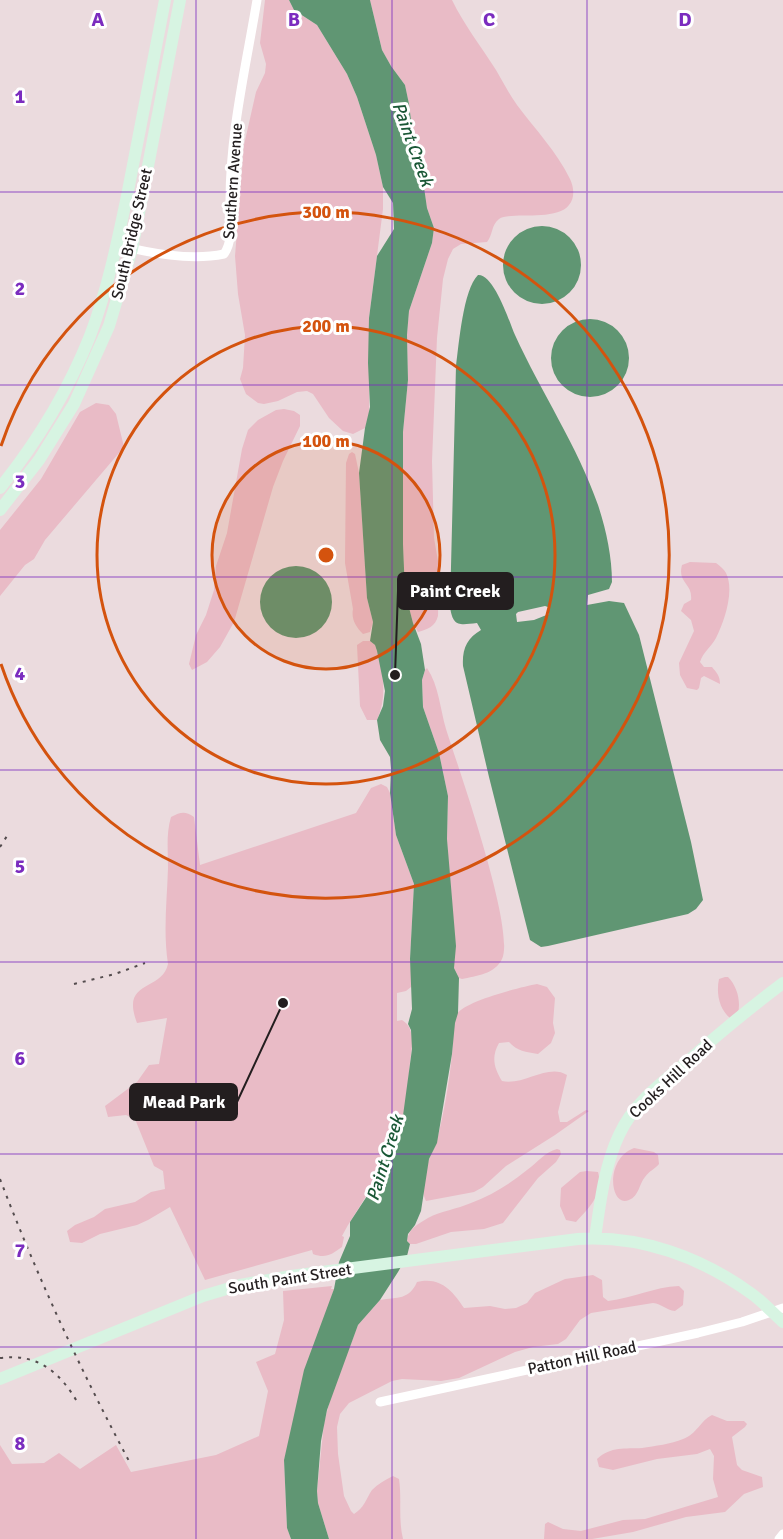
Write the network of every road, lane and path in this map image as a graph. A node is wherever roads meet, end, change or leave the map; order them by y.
1 (165, 0) edge
2 (180, 0) edge
3 (257, 0) edge
4 (117, 246) junction
5 (132, 249) junction
6 (0, 488) edge
7 (0, 510) edge
8 (783, 983) edge
9 (595, 1238) junction
10 (777, 1309) edge
11 (783, 1322) edge
12 (0, 1379) edge
13 (380, 1402) dead end
14 (783, 1534) edge
15 (779, 1539) edge

1 - 4 main road, South Bridge Street
2 - 5 main road, South Bridge Street
3 - 5 street, Southern Avenue
4 - 5 street, Southern Avenue
4 - 6 main road, South Bridge Street
5 - 7 main road, South Bridge Street
8 - 9 main road, Cooks Hill Road
9 - 10 main road, South Paint Street
9 - 12 main road, South Paint Street
10 - 11 main road, South Paint Street
10 - 13 street, Patton Hill Road
14 - 15 street

